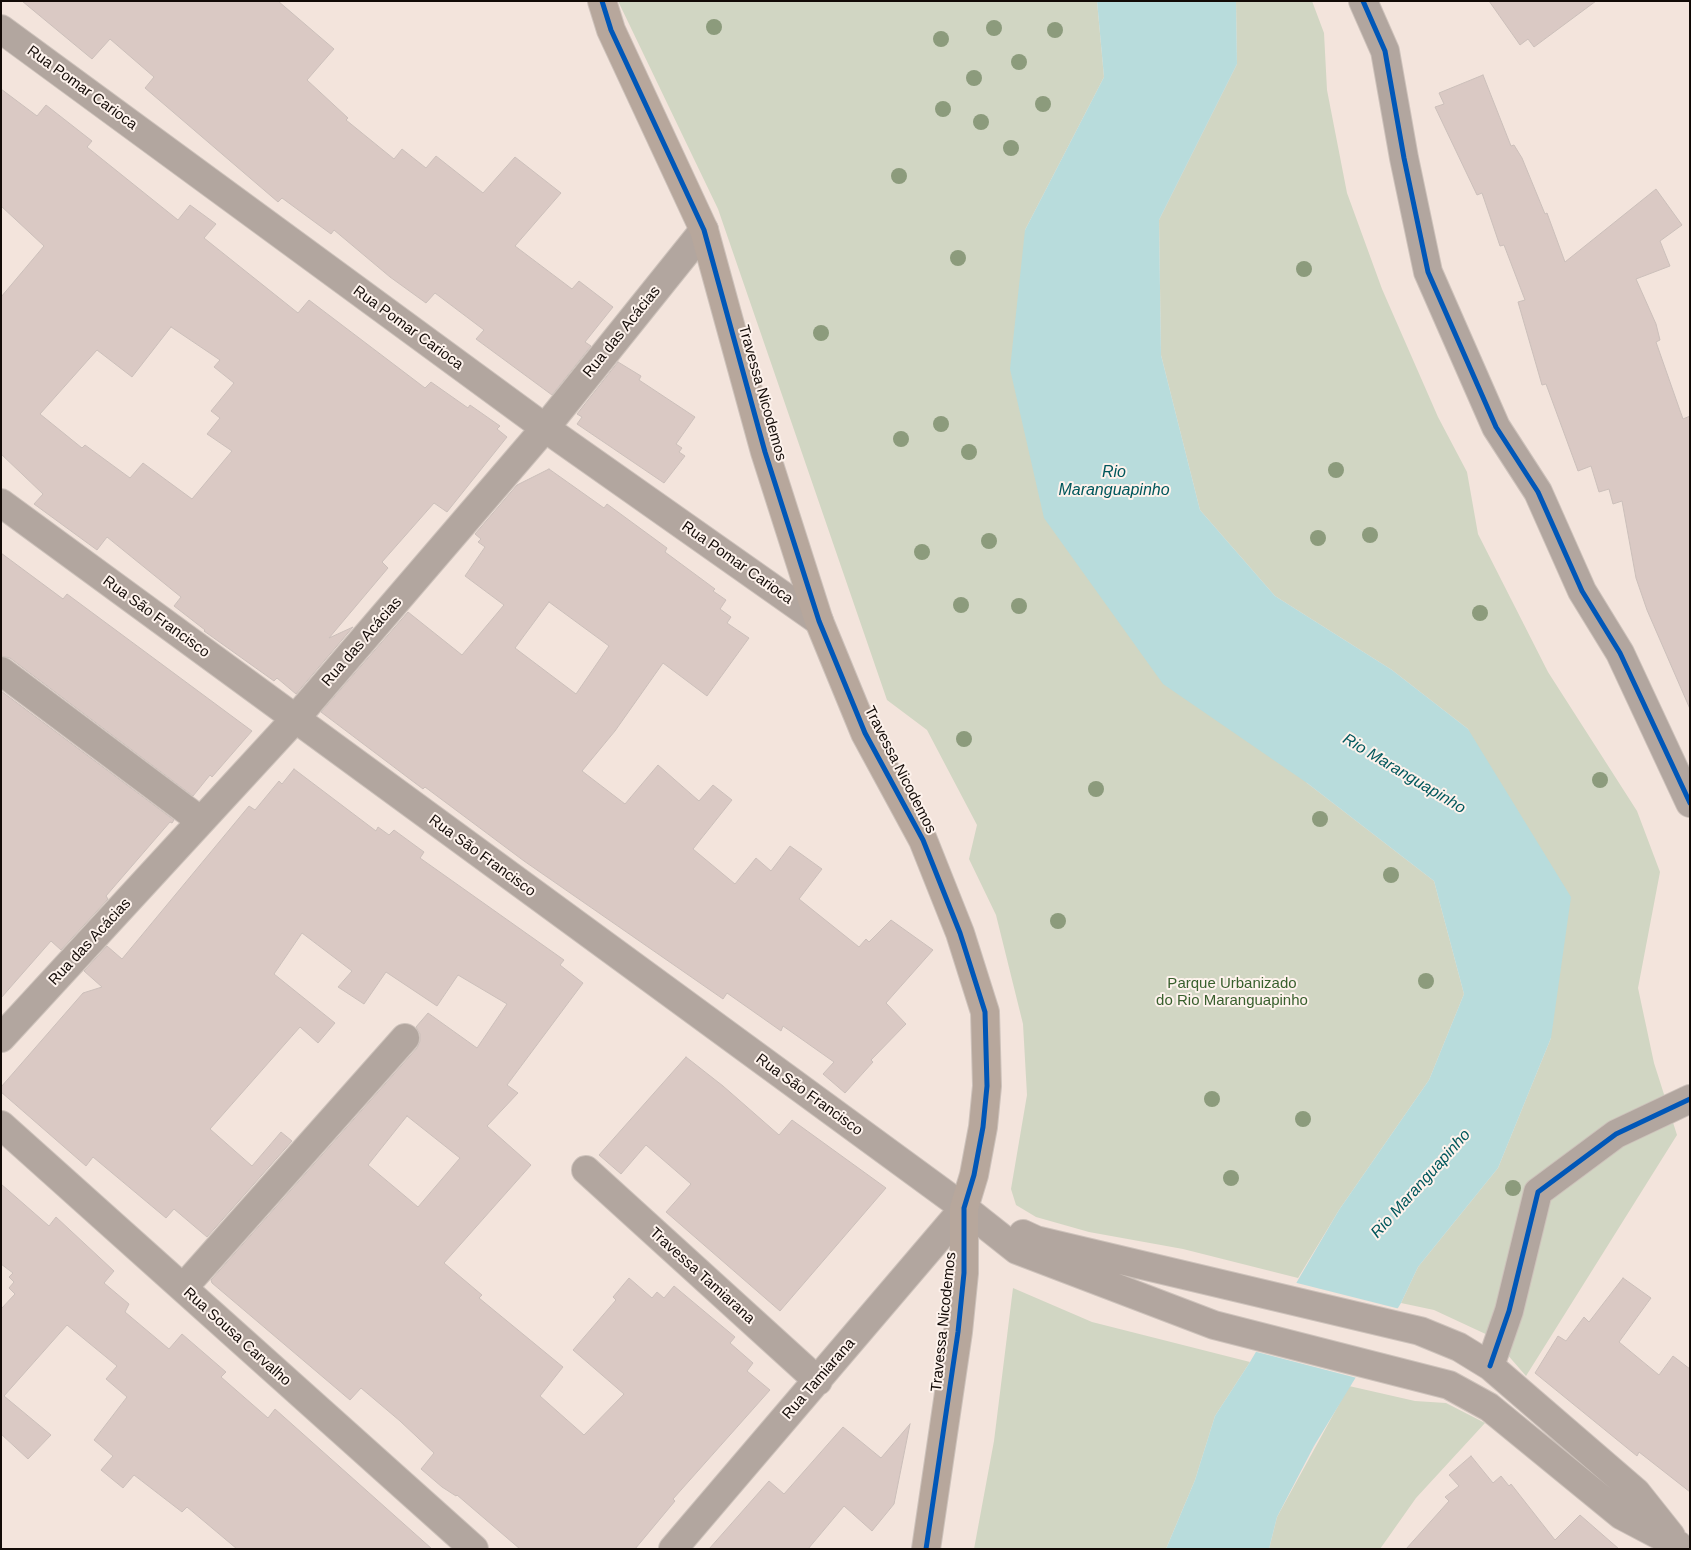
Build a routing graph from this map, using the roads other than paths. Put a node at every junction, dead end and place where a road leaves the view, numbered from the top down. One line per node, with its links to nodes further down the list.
1 (602, 1): 4 (main road, Travessa Nicodemos)
2 (1363, 1): 10 (street)
3 (1, 29): 5 (street, Rua Pomar Carioca)
4 (704, 230): 5 (street, Rua das Acácias); 7 (main road, Travessa Nicodemos)
5 (544, 428): 7 (street, Rua Pomar Carioca); 9 (street, Rua das Acácias)
6 (1, 504): 9 (street, Rua São Francisco)
7 (819, 621): 18 (main road, Travessa Nicodemos)
8 (1, 671): 12 (street)
9 (295, 720): 12 (street, Rua das Acácias); 18 (street, Rua São Francisco)
10 (1681, 761): 11 (street)
11 (1690, 803)
12 (201, 821): 13 (street, Rua das Acácias)
13 (1, 1038)
14 (404, 1038): 19 (street)
15 (1690, 1099): 20 (street)
16 (1, 1125): 19 (street, Rua Sousa Carvalho)
17 (586, 1170): 21 (street, Travessa Tamiarana)
18 (964, 1208): 20 (street); 21 (street, Rua Tamiarana); 22 (street); 25 (main road, Travessa Nicodemos)
19 (183, 1288): 23 (street, Rua Sousa Carvalho)
20 (1490, 1366): 22 (street)
21 (818, 1381): 24 (street, Rua Tamiarana)
22 (1681, 1547)
23 (474, 1549)
24 (673, 1549)
25 (926, 1549)

